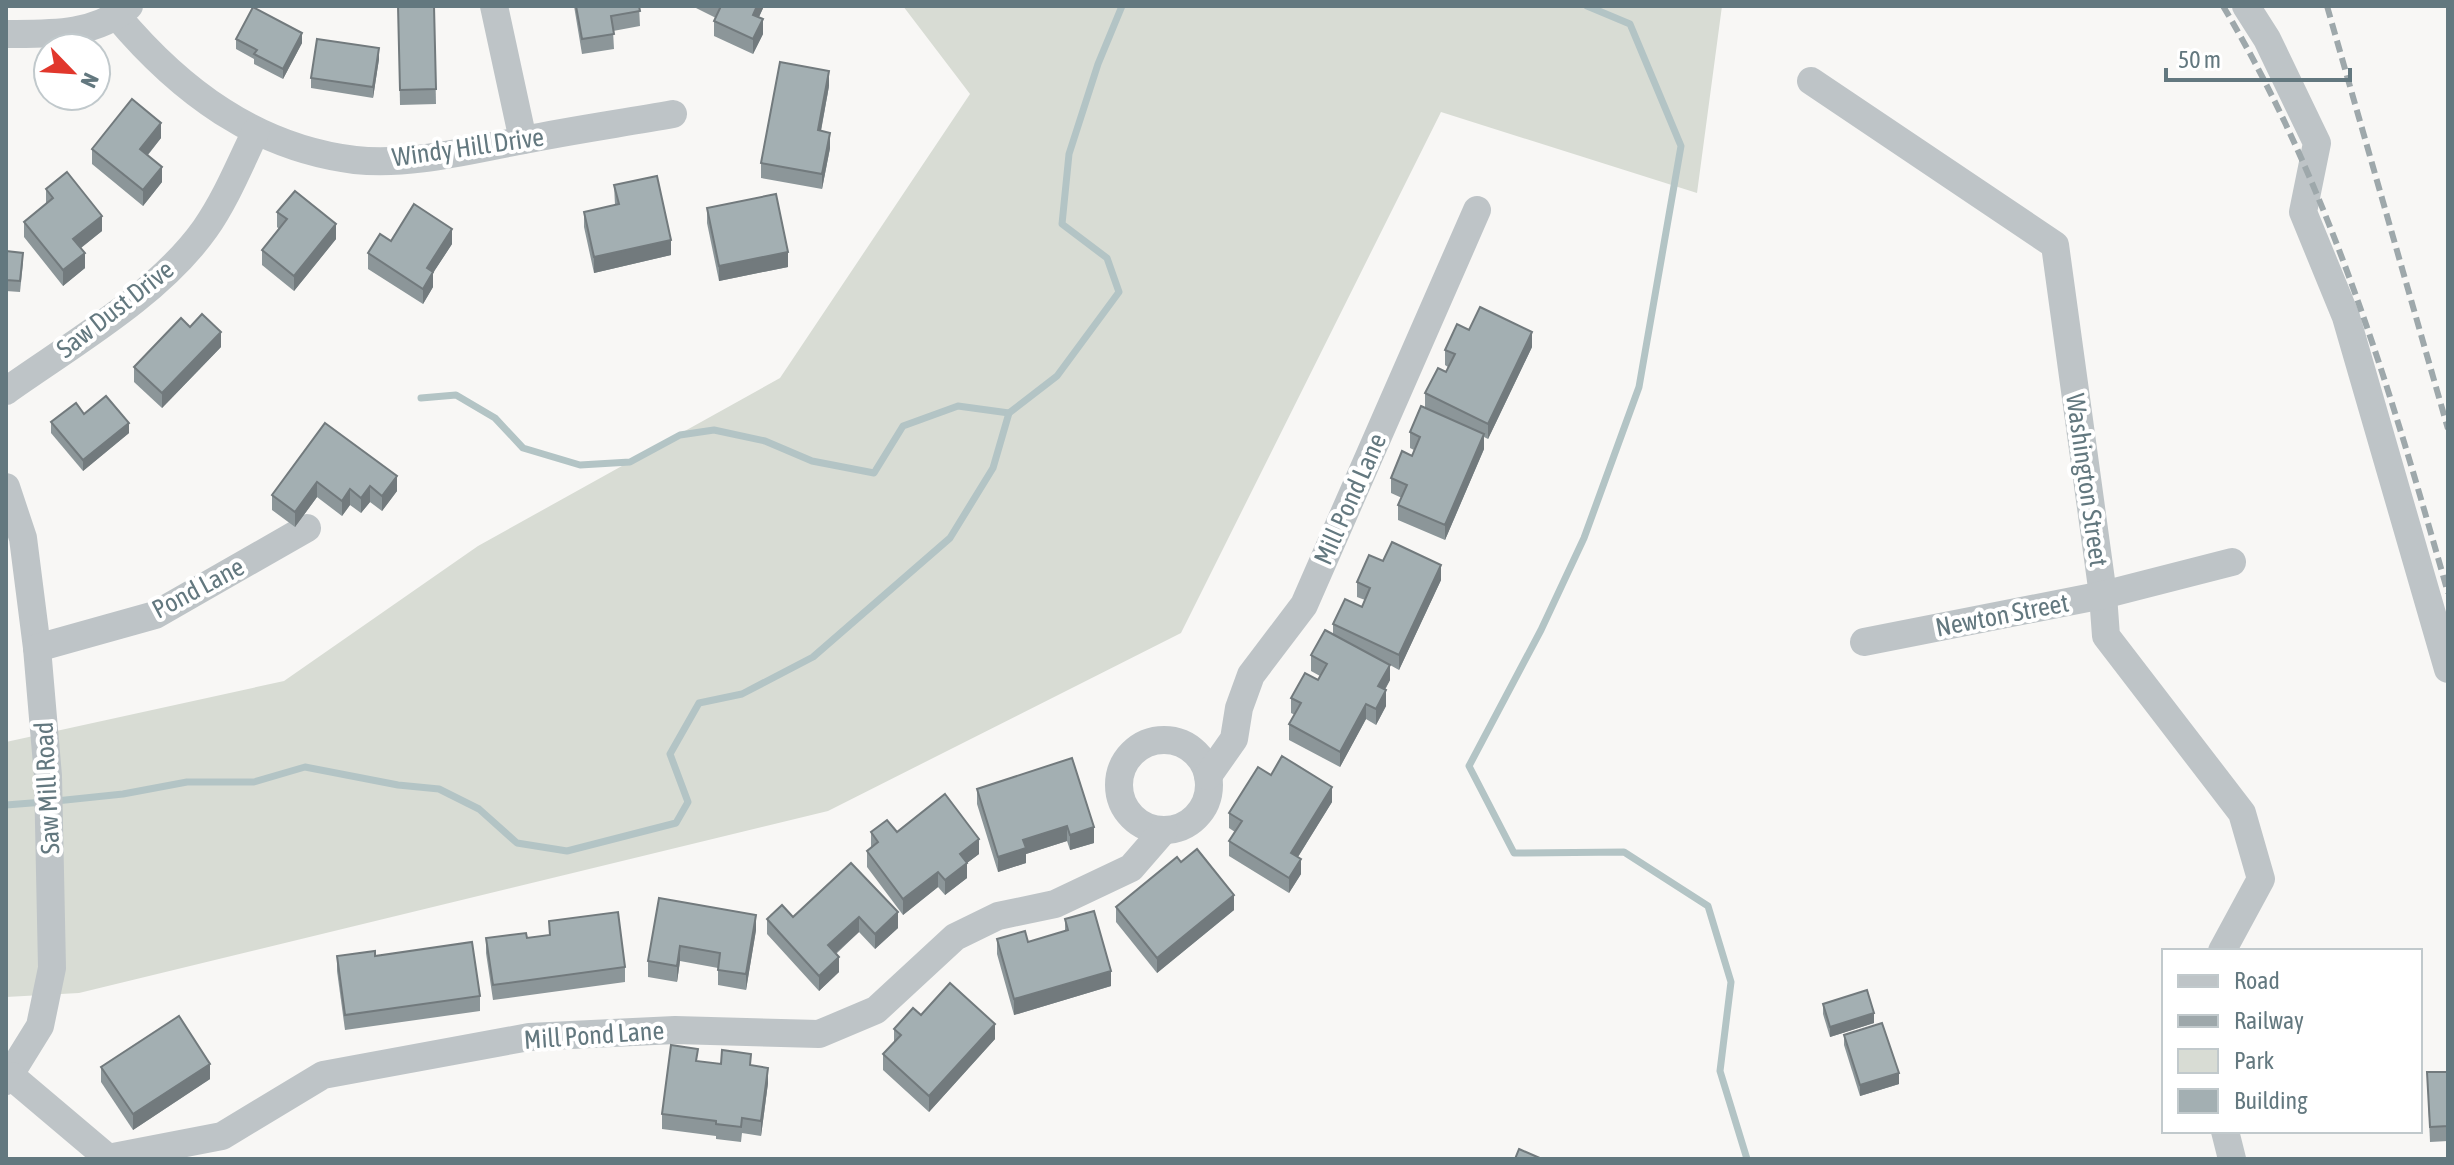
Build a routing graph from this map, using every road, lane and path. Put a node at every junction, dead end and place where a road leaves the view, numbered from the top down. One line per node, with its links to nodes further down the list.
1 (494, 6): 8 (street)
2 (2246, 6): 17 (street)
3 (123, 11): 4 (street); 7 (street, Windy Hill Drive)
4 (6, 34)
5 (1811, 81): 14 (street, Washington Street)
6 (673, 114): 8 (street, Windy Hill Drive)
7 (256, 131): 8 (street, Windy Hill Drive); 10 (street, Saw Dust Drive)
8 (523, 140)
9 (1477, 210): 18 (street, Mill Pond Lane)
10 (6, 391)
11 (6, 487): 16 (street, Saw Mill Road)
12 (307, 528): 16 (street, Pond Lane)
13 (2232, 562): 14 (street, Newton Street)
14 (2103, 595): 15 (street, Newton Street); 20 (street, Washington Street)
15 (1864, 642)
16 (37, 648): 21 (street, Saw Mill Road)
17 (2448, 669)
18 (1208, 776): 19 (street, Mill Pond Lane); 19 (street)
19 (1164, 830): 21 (street, Mill Pond Lane)
20 (2223, 949)
21 (8, 1079)
22 (2226, 1133): 23 (street)
23 (2232, 1159)

